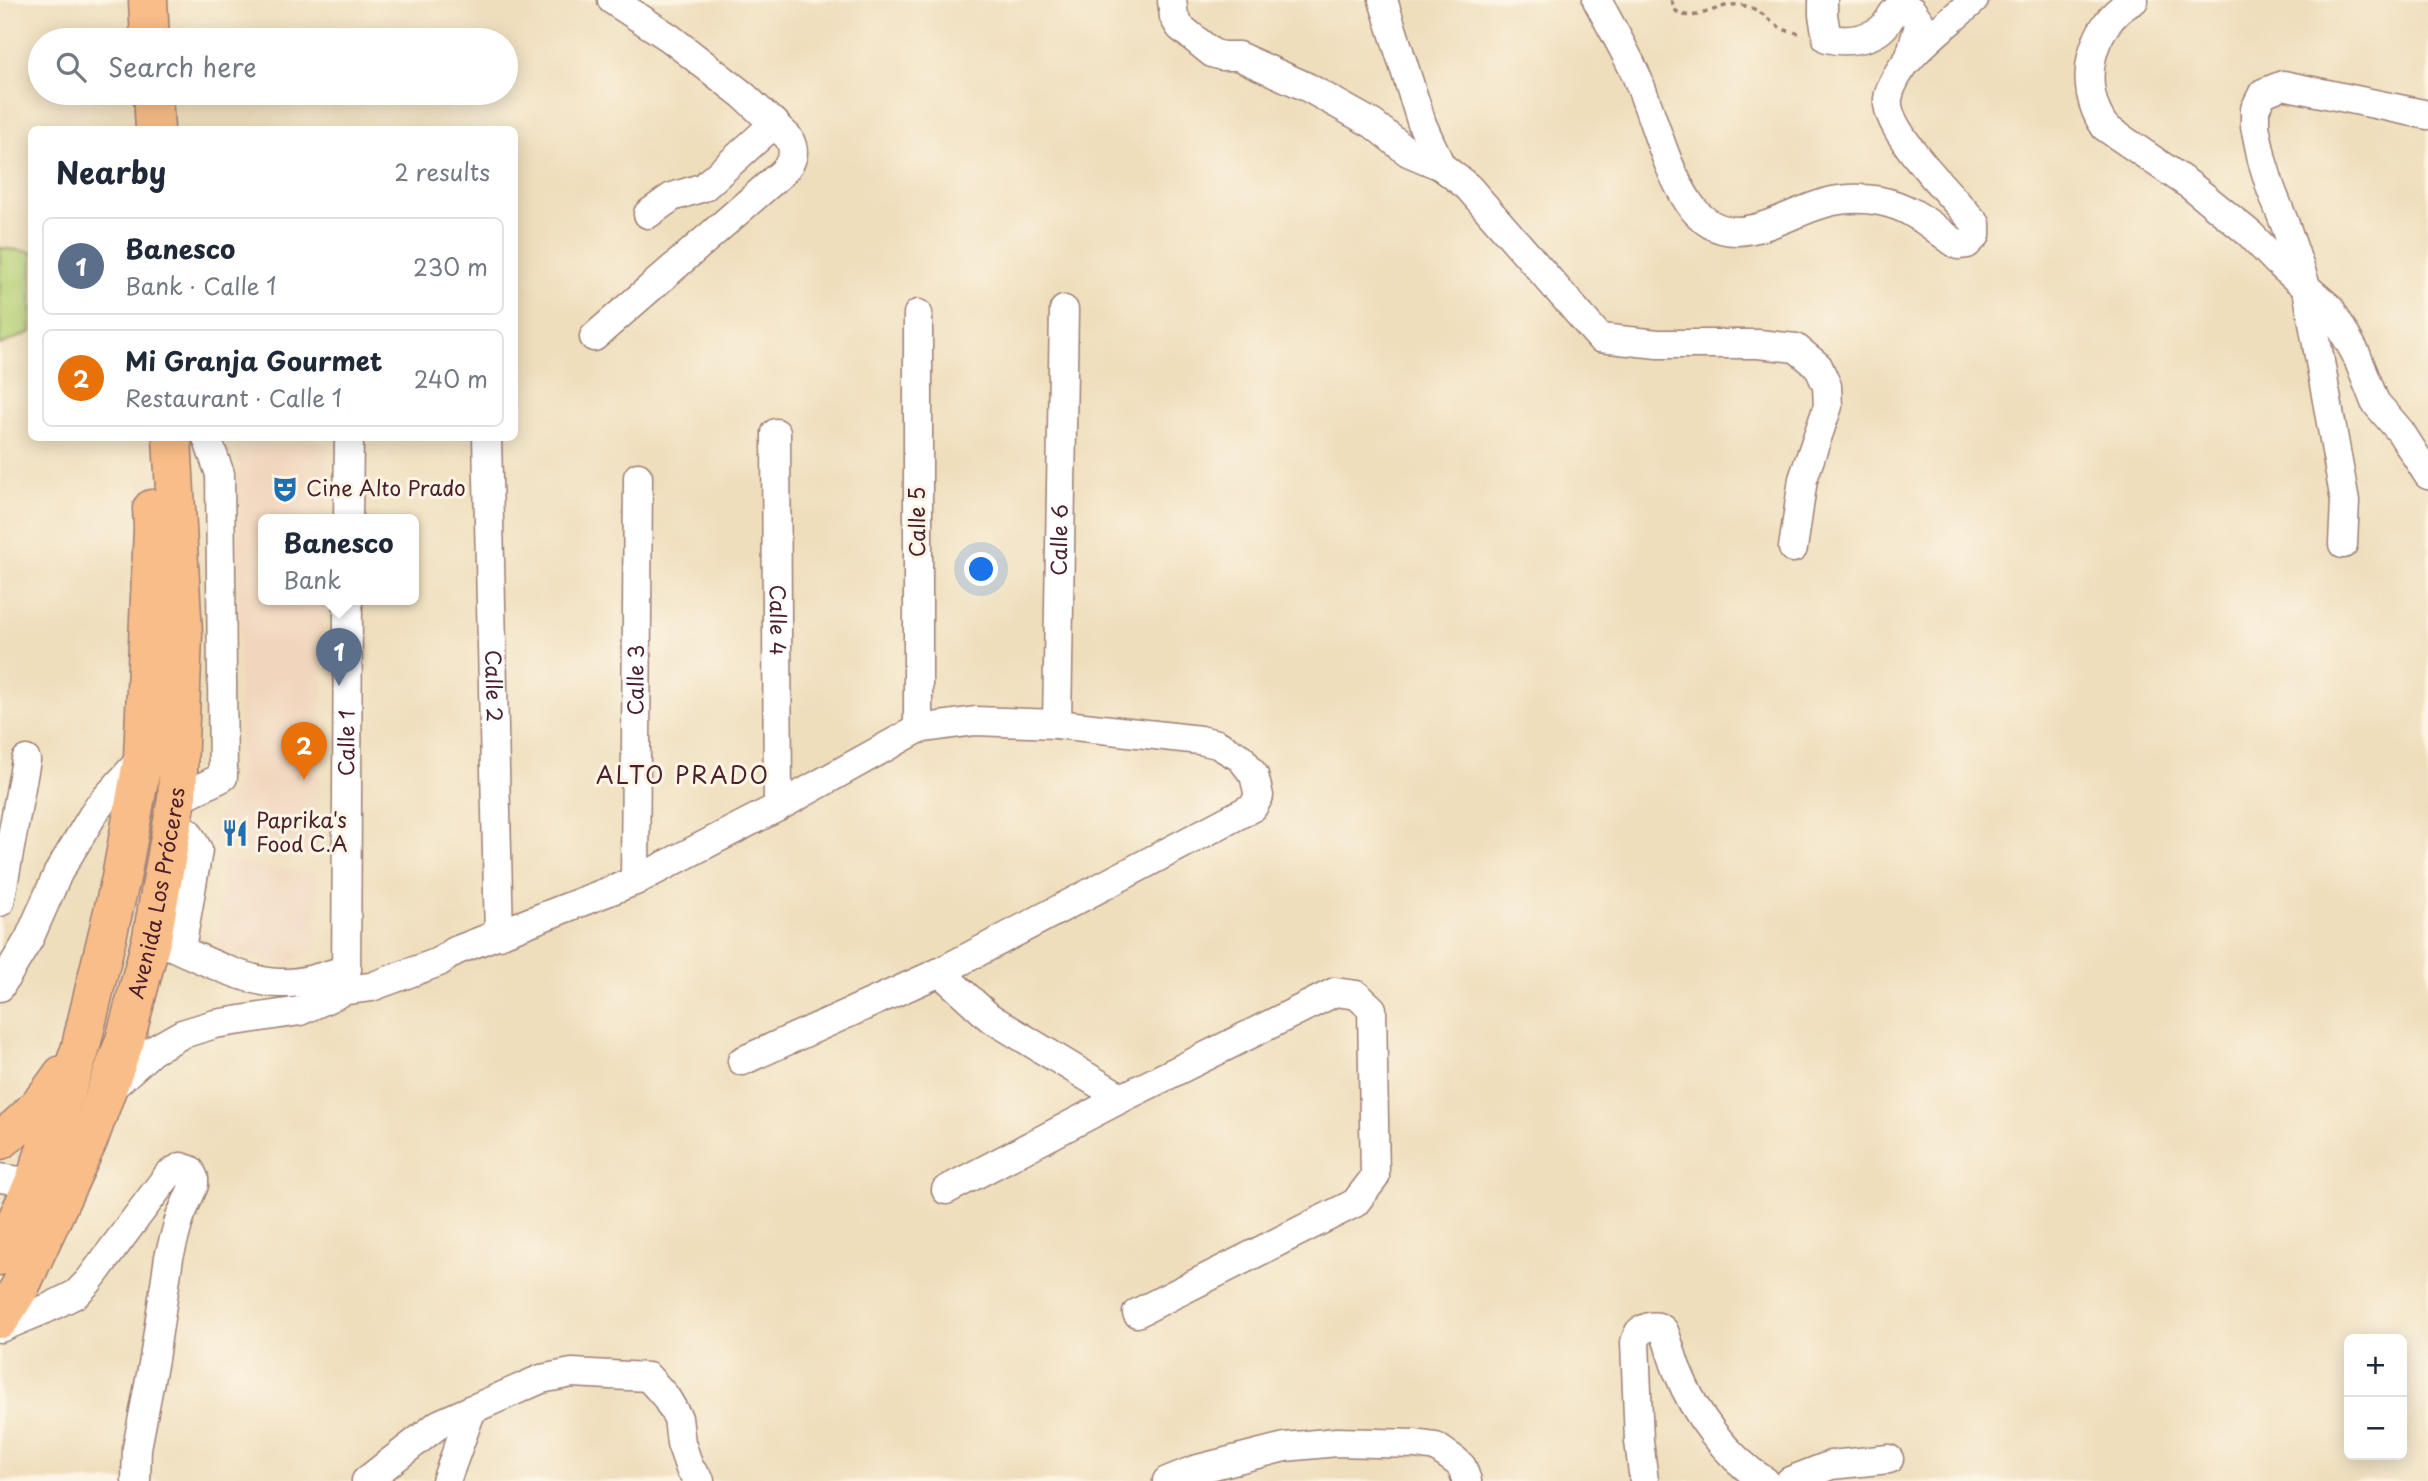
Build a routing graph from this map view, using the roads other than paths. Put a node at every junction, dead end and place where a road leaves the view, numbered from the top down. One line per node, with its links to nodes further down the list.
1 (128, 0): 10 (highway)
2 (148, 0): 11 (highway)
3 (612, 0): 15 (street)
4 (1172, 0): 19 (street)
5 (1383, 0): 19 (street)
6 (1597, 0): 12 (street)
7 (1824, 0): 12 (street)
8 (1975, 0): 12 (street)
9 (2134, 0): 21 (street)
10 (128, 28)
11 (149, 28)
12 (1910, 58)
13 (130, 105): 17 (highway)
14 (154, 105): 18 (highway)
15 (765, 114): 20 (street); 24 (street)
16 (2428, 115): 21 (street)
17 (131, 126)
18 (155, 126)
19 (1441, 166): 35 (street)
20 (648, 214)
21 (2307, 289): 31 (street); 34 (street)
22 (1064, 310): 37 (street, Calle 6)
23 (918, 314): 38 (street, Calle 5)
24 (594, 337)
25 (776, 433): 41 (street, Calle 4)
26 (146, 441): 39 (highway, Avenida Los Próceres)
27 (172, 441): 43 (highway, Avenida Los Próceres)
28 (208, 441): 43 (street)
29 (349, 441): 33 (street)
30 (487, 441): 47 (street, Calle 2)
31 (2428, 475)
32 (638, 477): 45 (street, Calle 3)
33 (348, 514)
34 (2343, 544)
35 (1793, 548)
36 (348, 605): 50 (street, Calle 1)
37 (1057, 724): 38 (street); 49 (street)
38 (919, 729): 41 (street)
39 (143, 757): 42 (street); 44 (highway, Avenida Los Próceres)
40 (26, 760): 46 (street)
41 (778, 807): 45 (street)
42 (97, 808): 44 (street); 51 (street)
43 (174, 810): 48 (highway, Avenida Los Próceres)
44 (129, 835): 52 (highway, Avenida Los Próceres)
45 (635, 881): 47 (street)
46 (0, 902)
47 (499, 935): 50 (street)
48 (166, 943): 50 (street); 54 (highway, Avenida Los Próceres)
49 (940, 972): 53 (street); 55 (street)
50 (347, 980): 54 (street)
51 (0, 987)
52 (80, 1050): 56 (highway); 58 (highway, Avenida Los Próceres)
53 (742, 1061)
54 (106, 1094): 58 (highway, Avenida Los Próceres)
55 (1122, 1098): 57 (street); 60 (street)
56 (0, 1140)
57 (946, 1189)
58 (28, 1201): 59 (highway, Avenida Los Próceres); 61 (highway, Avenida Los Próceres)
59 (0, 1256)
60 (1137, 1313)
61 (0, 1319)
62 (0, 1328): 65 (street)
63 (472, 1409): 66 (street); 67 (street); 68 (street)
64 (1889, 1459): 73 (street)
65 (136, 1481)
66 (366, 1481)
67 (446, 1481)
68 (700, 1481)
69 (1167, 1481): 70 (street)
70 (1467, 1481)
71 (1644, 1481): 72 (street)
72 (1765, 1481)
73 (1790, 1481)

